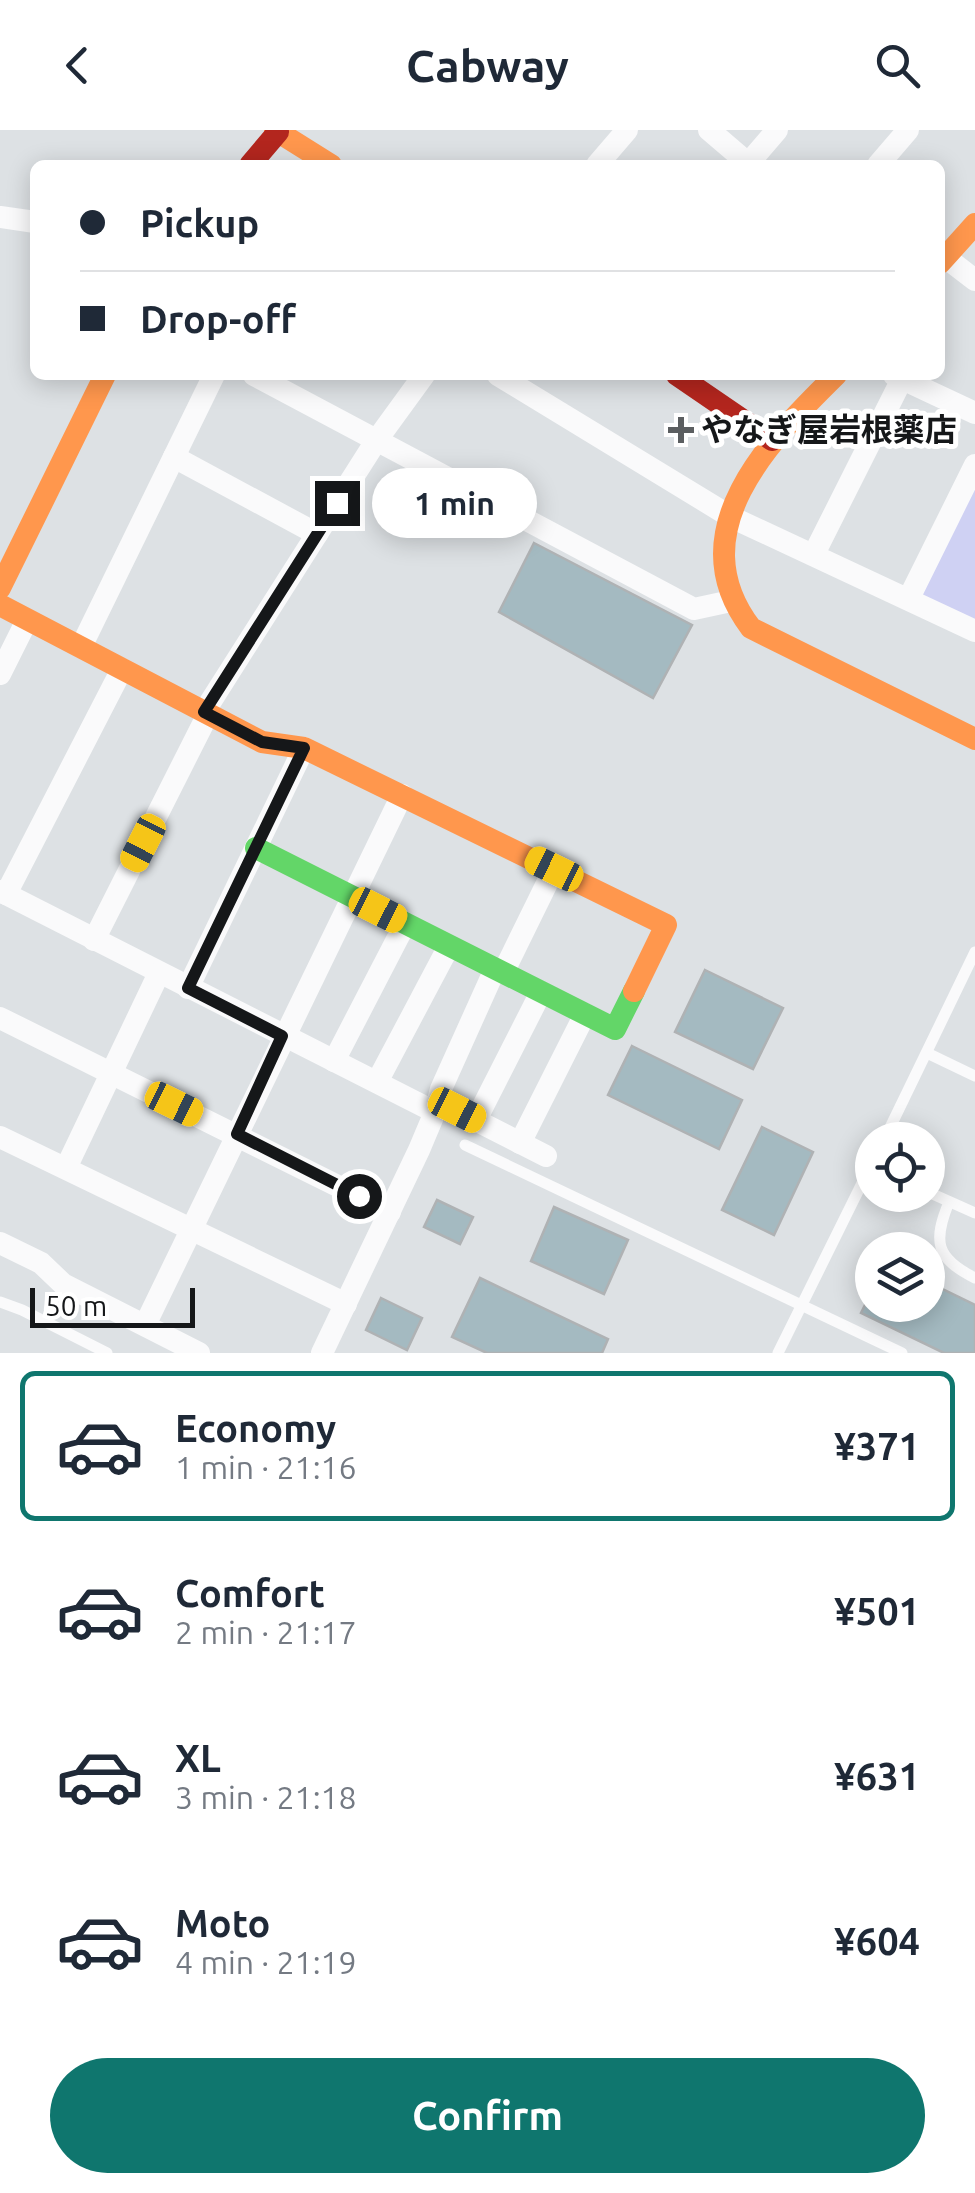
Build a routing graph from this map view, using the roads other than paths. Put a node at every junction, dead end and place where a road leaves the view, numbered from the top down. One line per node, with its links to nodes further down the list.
1 (627, 130): 8 (street)
2 (709, 130): 9 (street)
3 (777, 130): 10 (street)
4 (908, 130): 11 (street)
5 (278, 131): 6 (street); 7 (street)
6 (254, 160)
7 (323, 160)
8 (601, 160)
9 (744, 160)
10 (752, 160)
11 (882, 160)
12 (2, 221): 13 (street)
13 (30, 222)
14 (975, 224): 15 (street)
15 (945, 258)
16 (945, 261): 17 (street)
17 (975, 280)
18 (103, 380): 35 (street)
19 (212, 380): 30 (street)
20 (263, 380): 29 (street)
21 (420, 380): 29 (street)
22 (506, 380): 32 (street)
23 (692, 380): 28 (street)
24 (831, 380): 28 (street)
25 (897, 380): 34 (street)
26 (904, 380): 27 (street)
27 (975, 413)
28 (772, 440): 32 (street)
29 (376, 441): 33 (street); 37 (street)
30 (174, 457): 33 (street); 41 (street)
31 (975, 465): 36 (street)
32 (730, 517): 34 (street); 37 (street)
33 (317, 534): 44 (street)
34 (814, 554): 36 (street)
35 (0, 588)
36 (909, 598): 40 (street)
37 (730, 601): 45 (street)
38 (0, 605): 39 (street)
39 (27, 620): 41 (street); 43 (street)
40 (975, 632)
41 (80, 647): 42 (street)
42 (122, 669): 44 (street); 50 (street)
43 (0, 674)
44 (206, 713): 46 (street); 53 (street)
45 (975, 739)
46 (304, 748): 47 (street); 48 (street)
47 (402, 795): 49 (street); 51 (street)
48 (256, 848): 51 (street); 58 (street)
49 (554, 869): 56 (street); 60 (street)
50 (3, 893): 53 (street)
51 (351, 896): 52 (street); 62 (street)
52 (405, 924): 54 (street); 64 (street)
53 (94, 940): 57 (street)
54 (449, 946): 56 (street); 67 (street)
55 (975, 952): 63 (lane)
56 (499, 971): 59 (street); 68 (street)
57 (159, 973): 58 (street); 65 (street)
58 (188, 988): 62 (street)
59 (540, 992): 60 (street); 69 (street)
60 (585, 1014): 72 (street)
61 (0, 1018): 65 (street)
62 (282, 1036): 64 (street); 71 (street)
63 (927, 1053): 66 (lane); 70 (lane)
64 (334, 1061): 67 (street)
65 (112, 1074): 71 (street); 76 (street)
66 (975, 1076)
67 (377, 1082): 68 (street)
68 (437, 1106): 69 (street); 80 (street)
69 (476, 1120): 72 (street)
70 (893, 1122)
71 (237, 1134): 80 (street); 82 (street)
72 (520, 1143): 75 (street)
73 (465, 1144): 87 (lane)
74 (3, 1145): 76 (street)
75 (546, 1156)
76 (66, 1168): 82 (street)
77 (855, 1200): 87 (lane)
78 (945, 1200): 79 (lane)
79 (949, 1202): 81 (lane); 84 (lane)
80 (390, 1212): 86 (street)
81 (975, 1214)
82 (193, 1230): 86 (street); 88 (street)
83 (0, 1242): 88 (street)
84 (975, 1278)
85 (0, 1302): 89 (lane)
86 (346, 1304): 91 (street)
87 (803, 1304): 92 (lane); 93 (lane)
88 (145, 1325): 90 (street)
89 (107, 1353)
90 (199, 1353)
91 (322, 1353)
92 (778, 1353)
93 (902, 1353)

